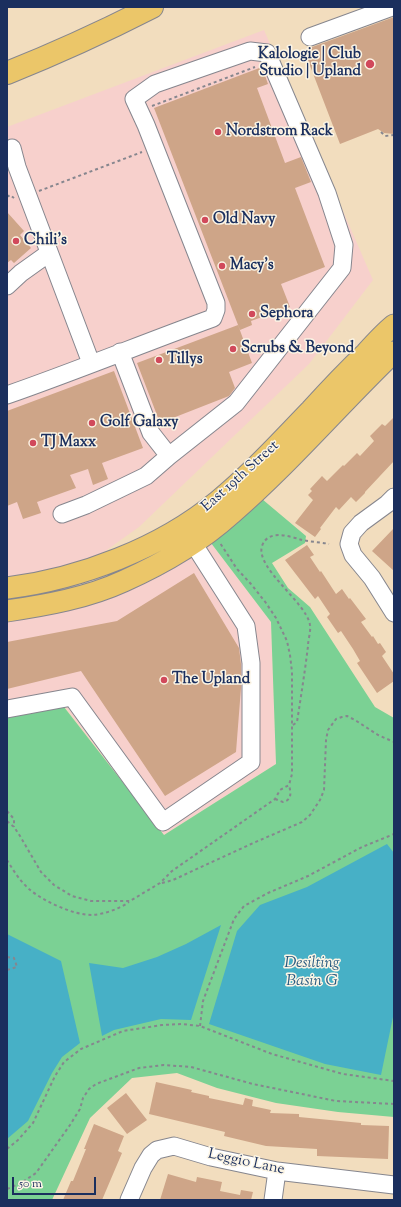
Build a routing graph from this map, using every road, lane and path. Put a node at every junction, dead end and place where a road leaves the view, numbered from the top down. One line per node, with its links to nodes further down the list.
1 (152, 7): 4 (highway)
2 (392, 7): 3 (street)
3 (310, 37)
4 (7, 73)
5 (381, 132): 6 (path)
6 (394, 135)
7 (12, 148): 9 (street)
8 (146, 151): 10 (path)
9 (12, 171): 11 (street)
10 (34, 193)
11 (49, 253): 12 (street); 16 (street)
12 (7, 286)
13 (394, 325): 24 (main road, East 19th Street)
14 (120, 352): 16 (street); 18 (street); 18 (street)
15 (394, 352): 22 (main road, East 19th Street)
16 (91, 363): 17 (street)
17 (7, 395)
18 (169, 456): 20 (street)
19 (394, 497): 26 (street)
20 (62, 514)
21 (217, 540): 28 (path)
22 (193, 543): 25 (main road, East 19th Street); 27 (street)
23 (329, 544): 28 (path)
24 (7, 588)
25 (7, 610)
26 (394, 613)
27 (7, 709)
28 (292, 725): 30 (path)
29 (394, 742): 37 (path)
30 (289, 785): 31 (path); 31 (path)
31 (276, 799): 37 (path)
32 (7, 811): 34 (path)
33 (7, 821): 34 (path)
34 (14, 827): 38 (path)
35 (394, 834): 41 (path)
36 (7, 860): 38 (path)
37 (160, 884): 38 (path)
38 (130, 901)
39 (7, 957): 40 (path)
40 (7, 970)
41 (200, 1026): 42 (path); 44 (path)
42 (394, 1081)
43 (394, 1104): 47 (path)
44 (7, 1149)
45 (277, 1171): 46 (street, Leggio Lane); 48 (street, Leggio Lane); 49 (street)
46 (394, 1185)
47 (7, 1189)
48 (130, 1200)
49 (272, 1200)

